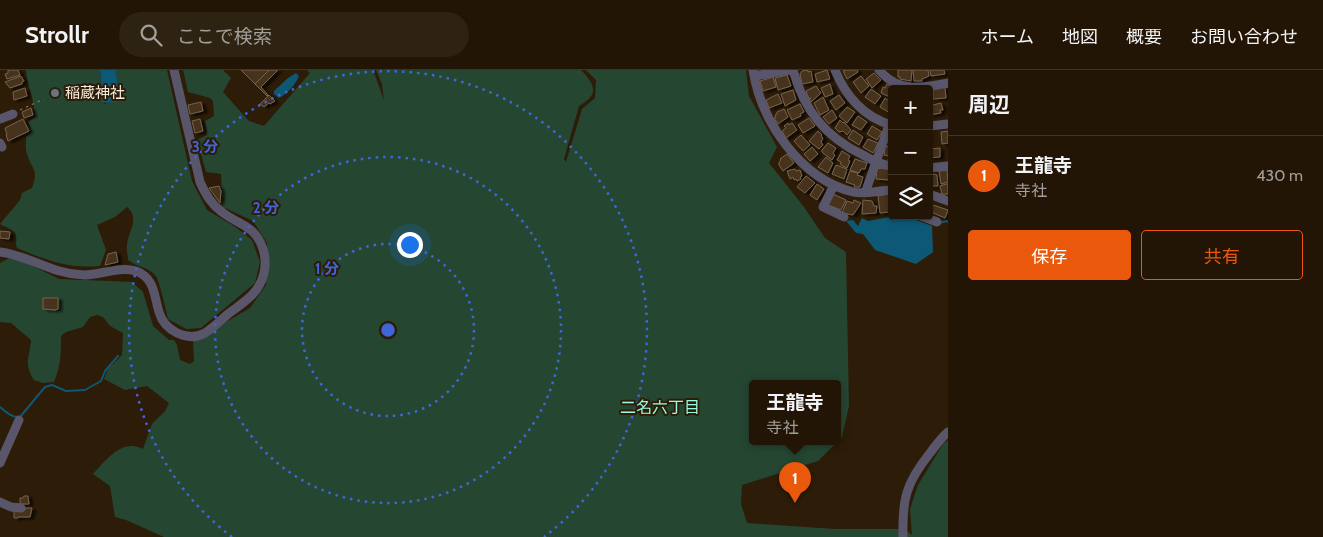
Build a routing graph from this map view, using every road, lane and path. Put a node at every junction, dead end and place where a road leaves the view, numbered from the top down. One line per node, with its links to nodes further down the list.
1 (174, 70): 26 (street)
2 (792, 70): 5 (street); 14 (street)
3 (835, 70): 10 (street)
4 (879, 70): 6 (street)
5 (753, 73): 18 (street)
6 (948, 83)
7 (44, 99): 8 (path)
8 (13, 114): 9 (street)
9 (0, 119)
10 (888, 124)
11 (948, 124): 12 (street)
12 (933, 126)
13 (888, 130): 14 (street)
14 (876, 162): 15 (street); 20 (street)
15 (888, 165)
16 (948, 166): 17 (street)
17 (933, 168)
18 (834, 185): 20 (street); 23 (street)
19 (888, 190): 20 (street)
20 (865, 193)
21 (933, 196): 22 (street)
22 (948, 201)
23 (844, 217)
24 (932, 220): 25 (street)
25 (938, 222)
26 (0, 252)
27 (19, 420): 29 (street)
28 (948, 432): 32 (street)
29 (0, 463)
30 (0, 502): 31 (street)
31 (21, 508)
32 (903, 537)

